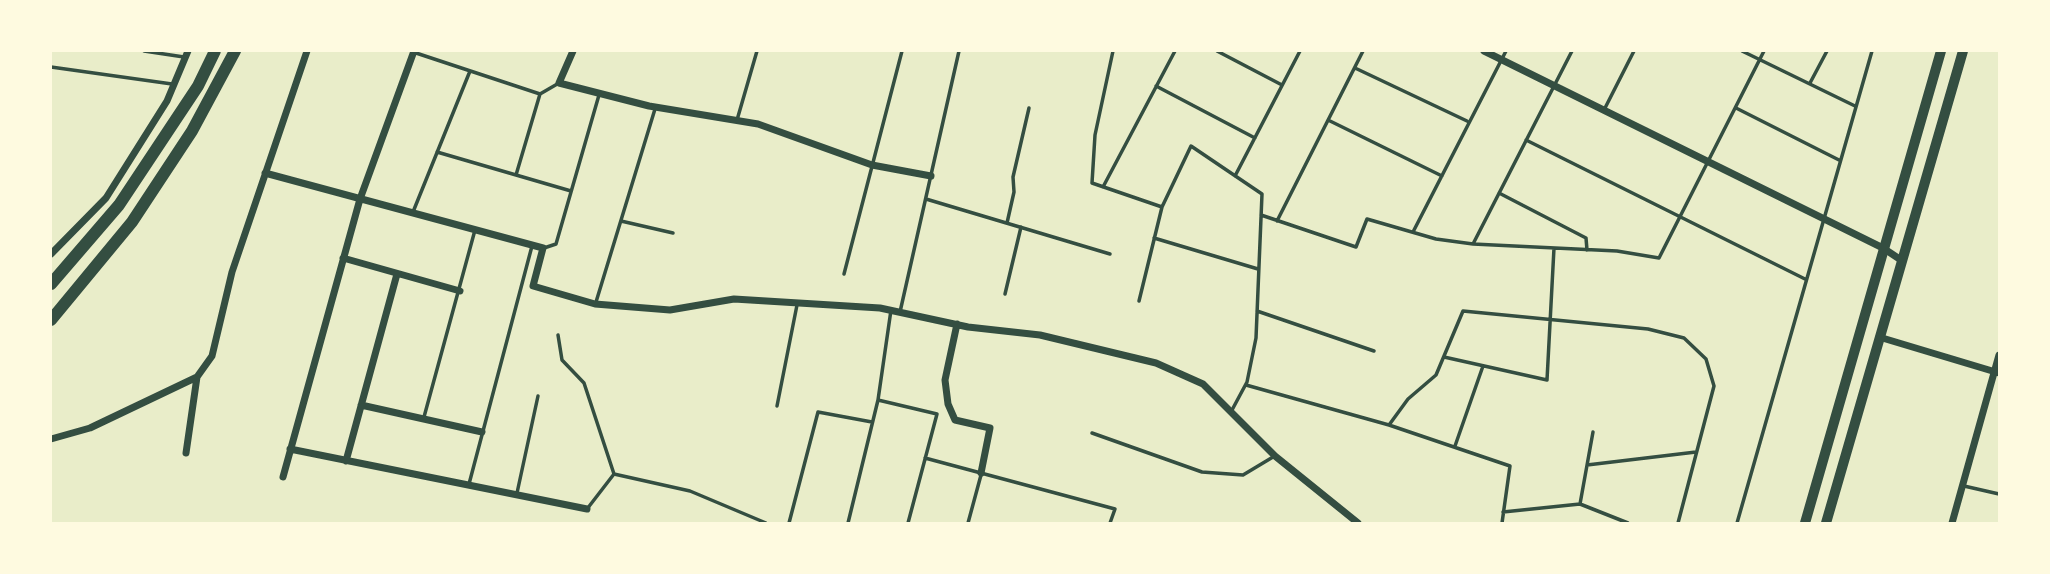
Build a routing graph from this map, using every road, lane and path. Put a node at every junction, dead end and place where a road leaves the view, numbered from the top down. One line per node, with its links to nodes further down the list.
1 (144, 51): 25 (lane)
2 (215, 51): 90 (highway)
3 (235, 51): 99 (highway)
4 (307, 51): 53 (street)
5 (414, 51): 30 (lane); 61 (street)
6 (573, 51): 31 (street)
7 (757, 51): 44 (lane)
8 (902, 51): 52 (lane)
9 (959, 51): 55 (lane)
10 (1113, 51): 58 (lane)
11 (1175, 51): 35 (lane)
12 (1217, 51): 34 (lane)
13 (1300, 51): 34 (lane)
14 (1363, 51): 29 (lane)
15 (1483, 51): 27 (street)
16 (1506, 51): 27 (lane)
17 (1572, 51): 36 (lane)
18 (1634, 51): 43 (lane)
19 (1742, 51): 26 (lane)
20 (1764, 51): 26 (lane)
21 (1827, 51): 33 (lane)
22 (1871, 51): 39 (lane)
23 (1941, 51): 80 (street)
24 (1963, 51): 85 (street)
25 (187, 54): 32 (street)
26 (1760, 59): 33 (lane); 42 (lane)
27 (1502, 60): 36 (street); 46 (lane)
28 (51, 67): 32 (lane)
29 (1355, 68): 45 (lane); 46 (lane)
30 (470, 71): 38 (lane); 49 (lane)
31 (559, 83): 37 (street); 38 (lane)
32 (174, 84): 82 (street)
33 (1810, 84): 39 (lane)
34 (1282, 85): 47 (lane)
35 (1156, 86): 47 (lane); 58 (lane)
36 (1554, 86): 43 (street); 48 (lane)
37 (599, 93): 40 (street); 59 (lane)
38 (540, 94): 54 (lane)
39 (1855, 106): 50 (lane)
40 (656, 107): 44 (street); 68 (lane)
41 (1029, 108): 70 (lane)
42 (1736, 108): 50 (lane); 51 (lane)
43 (1604, 110): 51 (street)
44 (737, 120): 52 (street)
45 (1328, 120): 56 (lane); 69 (lane)
46 (1467, 121): 56 (lane)
47 (1255, 138): 57 (lane)
48 (1526, 140): 60 (lane); 66 (lane)
49 (437, 152): 54 (lane); 64 (lane)
50 (1839, 160): 67 (lane)
51 (1709, 162): 66 (lane); 67 (street)
52 (872, 165): 55 (street); 88 (lane)
53 (265, 173): 61 (street); 109 (street)
54 (516, 175): 59 (lane)
55 (931, 176): 62 (lane)
56 (1442, 176): 73 (lane)
57 (1234, 177): 63 (lane); 65 (lane)
58 (1103, 187): 63 (lane)
59 (571, 191): 78 (lane)
60 (1499, 193): 76 (lane); 81 (lane)
61 (360, 199): 64 (street); 84 (street)
62 (926, 199): 70 (lane); 98 (lane)
63 (1162, 207): 75 (lane)
64 (413, 213): 72 (street)
65 (1261, 215): 69 (lane); 86 (lane)
66 (1681, 216): 81 (lane); 89 (lane)
67 (1822, 218): 80 (street); 89 (lane)
68 (621, 221): 74 (lane); 94 (lane)
69 (1277, 221): 73 (lane)
70 (1007, 223): 71 (lane)
71 (1021, 227): 83 (lane); 92 (lane)
72 (475, 230): 77 (street); 91 (lane)
73 (1413, 232): 76 (lane)
74 (673, 233)
75 (1154, 238): 86 (lane); 93 (lane)
76 (1473, 244): 79 (lane)
77 (533, 246): 78 (street); 119 (lane)
78 (543, 248): 94 (street)
79 (1553, 248): 81 (lane); 100 (lane)
80 (1883, 248): 85 (street); 152 (street)
81 (1587, 250)
82 (51, 254)
83 (1110, 254)
84 (343, 258): 87 (street); 124 (street)
85 (1901, 260): 103 (street)
86 (1258, 270): 97 (lane)
87 (397, 274): 91 (street); 113 (street)
88 (844, 274)
89 (1805, 279): 151 (lane)
90 (51, 284)
91 (460, 290): 116 (lane)
92 (1005, 295)
93 (1139, 301)
94 (595, 304): 95 (street)
95 (797, 304): 96 (street); 114 (lane)
96 (891, 310): 98 (street); 112 (lane)
97 (1257, 311): 104 (lane); 110 (lane)
98 (900, 312): 101 (street)
99 (54, 316)
100 (1550, 318): 106 (lane); 107 (lane); 125 (lane)
101 (957, 324): 115 (street); 131 (street)
102 (558, 335): 132 (lane)
103 (1879, 337): 108 (street); 153 (street)
104 (1374, 351)
105 (1999, 355): 108 (street)
106 (1444, 357): 107 (lane); 118 (lane)
107 (1483, 366): 123 (lane)
108 (1997, 372): 135 (street)
109 (197, 377): 122 (street); 126 (street)
110 (1245, 385): 115 (lane); 118 (lane)
111 (538, 396): 137 (lane)
112 (878, 400): 117 (lane); 128 (lane)
113 (361, 405): 116 (street); 129 (street)
114 (777, 406)
115 (1231, 412): 127 (street)
116 (424, 419): 119 (street)
117 (872, 422): 142 (lane); 143 (lane)
118 (1389, 425): 123 (lane)
119 (482, 432): 134 (lane)
120 (1593, 432): 130 (lane)
121 (1092, 433): 127 (lane)
122 (51, 439)
123 (1454, 447): 140 (lane)
124 (290, 449): 129 (street); 133 (street)
125 (1698, 452): 130 (lane); 150 (lane)
126 (186, 453)
127 (1275, 456): 147 (street)
128 (925, 458): 131 (lane); 144 (lane)
129 (346, 461): 134 (street)
130 (1587, 465): 138 (lane)
131 (981, 473): 145 (lane); 146 (lane)
132 (614, 474): 139 (lane); 141 (lane)
133 (283, 477)
134 (468, 486): 137 (street)
135 (1962, 486): 136 (lane); 154 (street)
136 (1999, 494)
137 (516, 495): 139 (street)
138 (1580, 504): 140 (lane); 149 (lane)
139 (587, 509)
140 (1503, 512): 148 (lane)
141 (766, 523)
142 (789, 523)
143 (848, 523)
144 (908, 523)
145 (968, 523)
146 (1110, 523)
147 (1358, 523)
148 (1502, 523)
149 (1628, 523)
150 (1678, 523)
151 (1737, 523)
152 (1805, 523)
153 (1826, 523)
154 (1952, 523)

